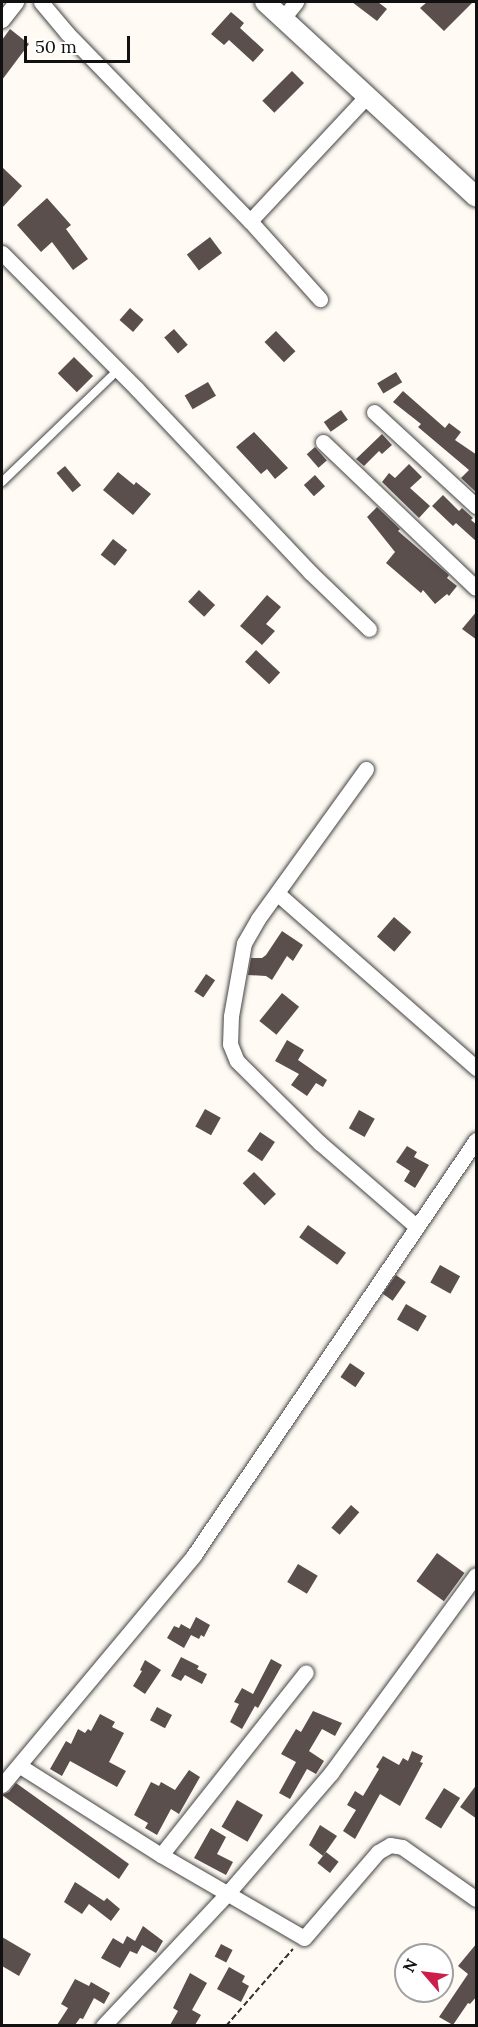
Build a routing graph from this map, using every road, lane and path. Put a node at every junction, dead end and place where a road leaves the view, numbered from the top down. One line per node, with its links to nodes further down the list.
1 (16, 2): 6 (street)
2 (41, 2): 9 (street)
3 (265, 2): 5 (street)
4 (296, 2): 5 (street)
5 (284, 18): 7 (street)
6 (2, 20)
7 (368, 95): 8 (street); 9 (street)
8 (477, 196)
9 (250, 221): 11 (street)
10 (2, 253): 12 (street)
11 (320, 299)
12 (118, 370): 15 (lane); 18 (street)
13 (374, 412): 16 (street)
14 (323, 442): 17 (street)
15 (2, 482)
16 (477, 506)
17 (477, 588)
18 (369, 629)
19 (366, 769): 20 (street)
20 (278, 894): 21 (street); 23 (street)
21 (477, 1068)
22 (477, 1140): 23 (street)
23 (417, 1227): 26 (street)
24 (477, 1575): 29 (street)
25 (306, 1672): 28 (street)
26 (20, 1766): 27 (street); 28 (street)
27 (2, 1785)
28 (160, 1855): 29 (street)
29 (227, 1894): 31 (street); 32 (street)
30 (477, 1899): 31 (street)
31 (304, 1938): 33 (path)
32 (110, 2023)
33 (226, 2025)

